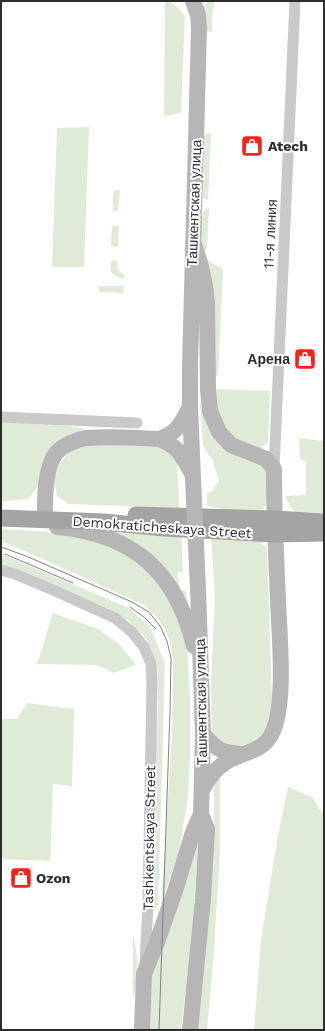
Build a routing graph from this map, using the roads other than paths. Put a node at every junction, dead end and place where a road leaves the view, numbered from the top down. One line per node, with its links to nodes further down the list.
1 (193, 1): 3 (main road, Ташкентская улица)
2 (295, 1): 8 (street, 11-я линия)
3 (193, 242): 4 (main road, Ташкентская улица); 8 (main road)
4 (190, 406): 7 (main road); 9 (main road, Ташкентская улица)
5 (1, 417): 6 (street)
6 (137, 423)
7 (159, 439): 9 (main road); 10 (main road)
8 (274, 469): 13 (main road)
9 (192, 477): 16 (main road, Ташкентская улица, bridge)
10 (45, 512): 11 (main road, Demokraticheskaya Street); 13 (main road, Demokraticheskaya Street)
11 (2, 517): 13 (main road, Demokraticheskaya Street); 16 (main road)
12 (324, 522): 13 (main road, Demokraticheskaya Street)
13 (275, 527): 14 (main road, Demokraticheskaya Street); 18 (main road)
14 (324, 533)
15 (1, 570): 21 (street, Tashkentskaya Street)
16 (201, 675): 17 (main road, Ташкентская улица)
17 (203, 734): 18 (main road); 19 (main road, Ташкентская улица)
18 (243, 754): 19 (main road)
19 (202, 790): 20 (main road, Ташкентская улица)
20 (201, 814): 21 (main road, Ташкентская улица); 23 (main road, Ташкентская улица)
21 (144, 974): 22 (main road, Tashkentskaya Street)
22 (142, 1030)
23 (190, 1030)

